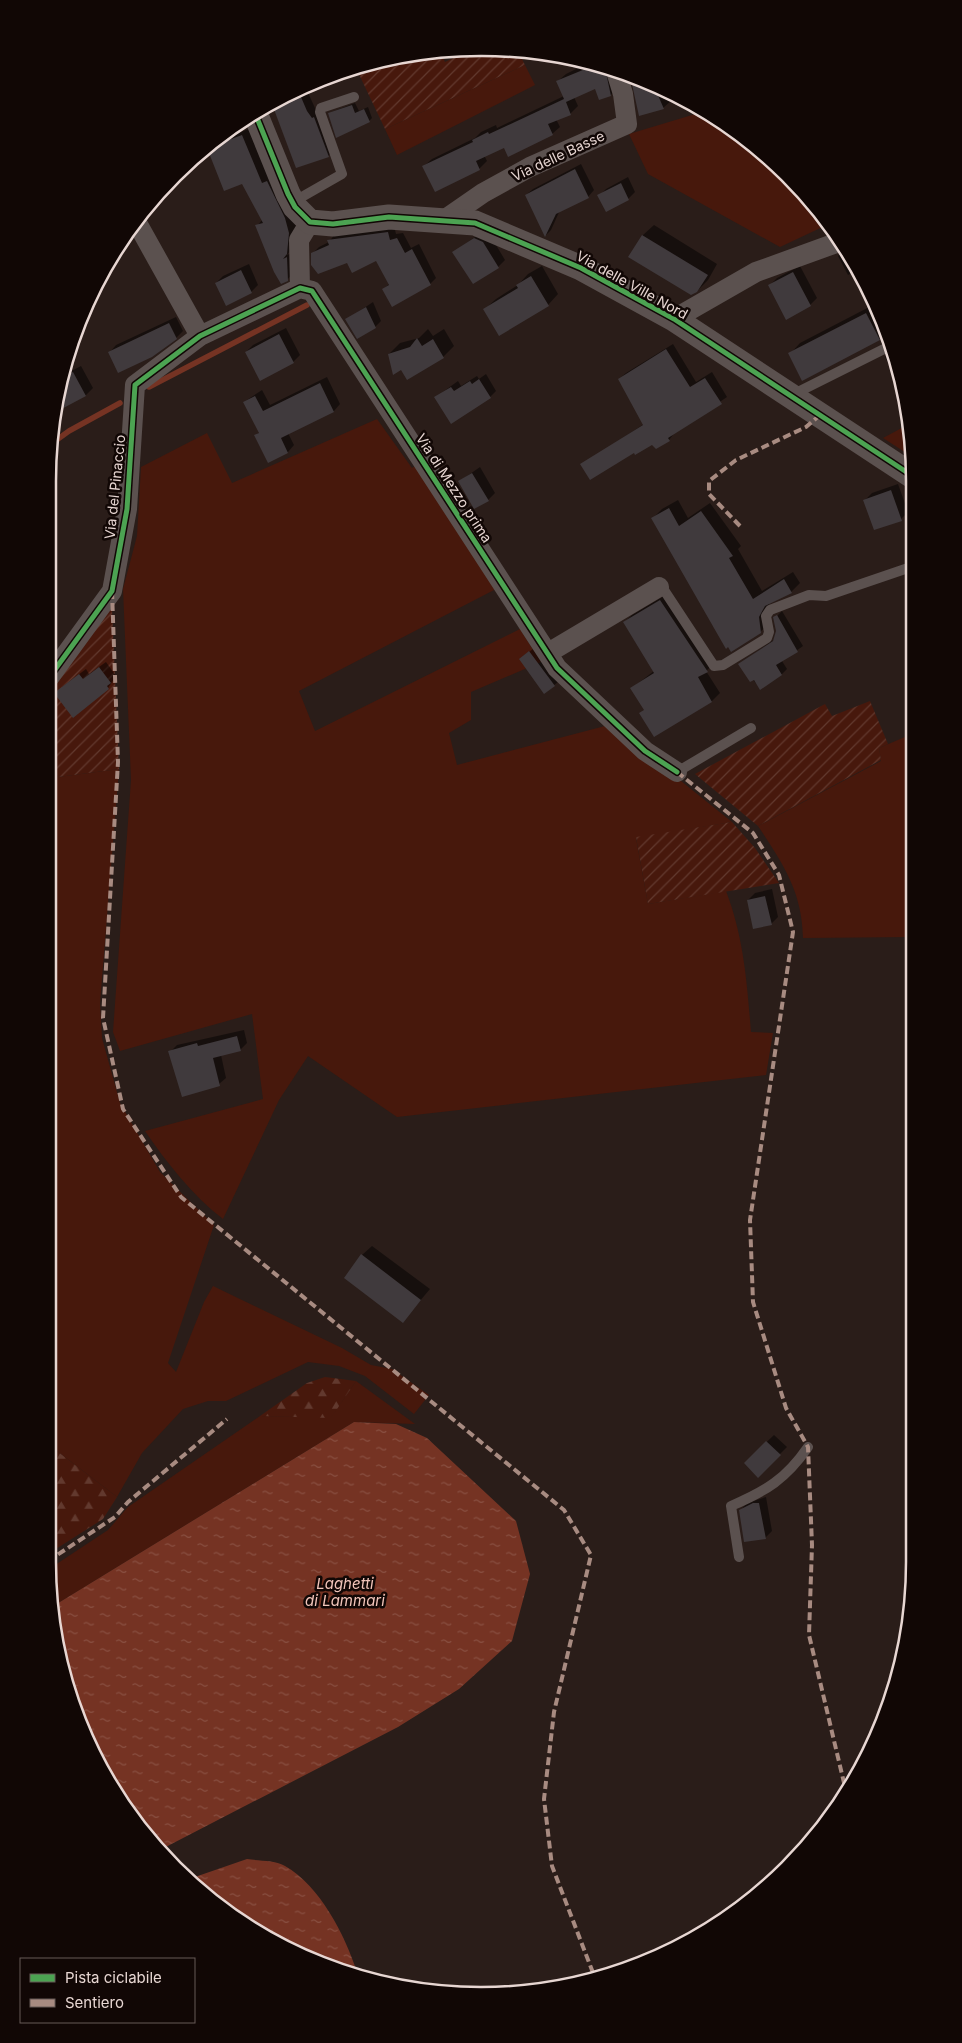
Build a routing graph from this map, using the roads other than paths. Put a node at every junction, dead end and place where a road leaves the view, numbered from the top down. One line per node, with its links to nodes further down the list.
1 (618, 79): 5 (street, Via delle Basse)
2 (354, 97): 4 (lane)
3 (258, 120): 4 (street)
4 (292, 203): 6 (street)
5 (444, 220): 6 (street, Via delle Ville Nord); 10 (street, Via delle Ville Nord)
6 (310, 222): 9 (street)
7 (140, 228): 11 (street)
8 (833, 244): 10 (street)
9 (300, 288): 11 (street); 17 (street, Via di Mezzo prima)
10 (674, 319): 13 (street, Via delle Ville Nord)
11 (200, 336): 18 (street, Via del Pinaccio)
12 (884, 349): 13 (lane)
13 (791, 396): 14 (street, Via delle Ville Nord)
14 (906, 471)
15 (906, 570): 16 (lane)
16 (659, 587): 17 (street)
17 (548, 653): 20 (street, Via di Mezzo prima)
18 (56, 668)
19 (751, 728): 20 (lane)
20 (677, 772)
21 (808, 1447): 22 (lane)
22 (739, 1557)

